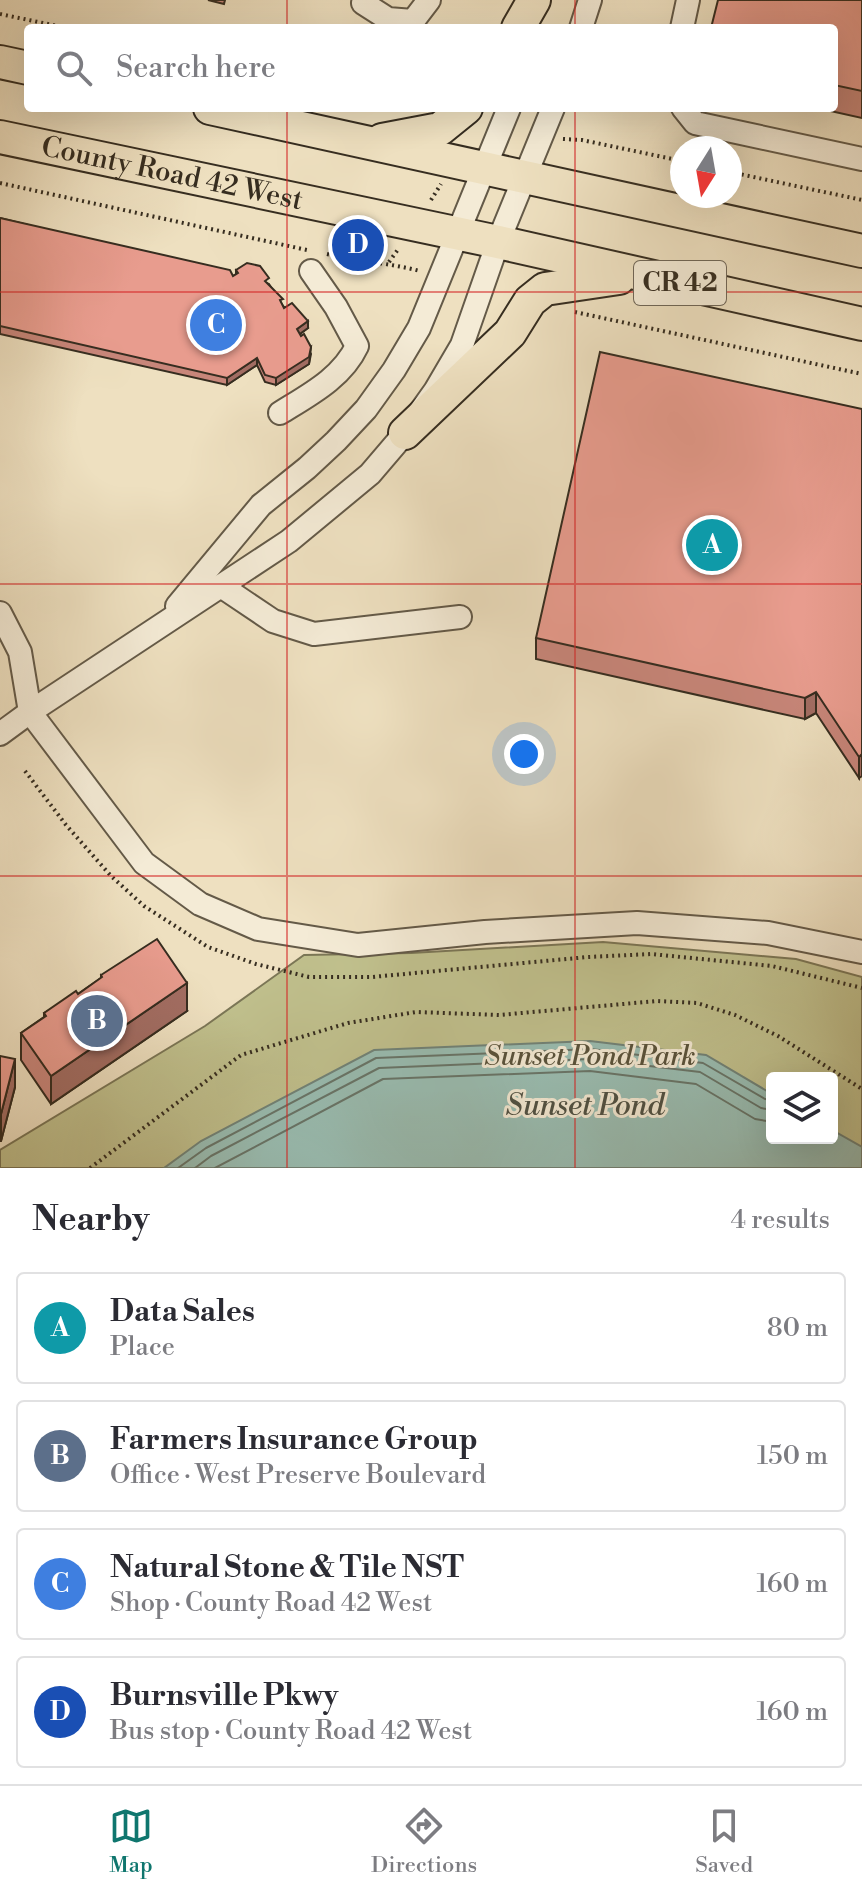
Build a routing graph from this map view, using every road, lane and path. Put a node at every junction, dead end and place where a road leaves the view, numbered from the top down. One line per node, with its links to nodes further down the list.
1 (364, 0): 2 (street)
2 (429, 0)
3 (534, 0): 9 (highway)
4 (547, 0): 10 (street)
5 (590, 0): 11 (street)
6 (688, 0): 12 (street)
7 (0, 14): 8 (path)
8 (48, 24)
9 (520, 24)
10 (538, 24)
11 (582, 24)
12 (683, 24)
13 (0, 62): 14 (highway)
14 (24, 67)
15 (228, 112): 22 (highway, CR 42)
16 (461, 112): 22 (highway)
17 (507, 112): 25 (street)
18 (551, 112): 27 (street)
19 (686, 112): 24 (street)
20 (0, 137): 30 (highway, County Road 42 West / CR 42)
21 (582, 140): 23 (path)
22 (369, 143): 25 (highway, CR 42)
23 (670, 158)
24 (862, 159)
25 (486, 168): 27 (highway, CR 42); 30 (street)
26 (742, 175): 29 (path)
27 (526, 177): 31 (street); 32 (highway, CR 42)
28 (0, 183): 33 (path)
29 (862, 200)
30 (459, 234): 31 (highway, County Road 42 West / CR 42); 44 (street)
31 (498, 242): 35 (highway, County Road 42 West / CR 42); 40 (street)
32 (862, 251)
33 (396, 265)
34 (311, 271): 39 (street)
35 (645, 275): 37 (highway, County Road 42 West / CR 42); 40 (highway)
36 (574, 312): 38 (path)
37 (862, 324)
38 (862, 374)
39 (280, 413)
40 (405, 433): 41 (street)
41 (221, 586): 43 (street); 44 (street)
42 (0, 613): 45 (street)
43 (460, 617)
44 (161, 626): 45 (street)
45 (30, 712): 46 (street); 47 (street)
46 (0, 734)
47 (862, 952)
48 (862, 1089): 49 (path)
49 (90, 1168)

